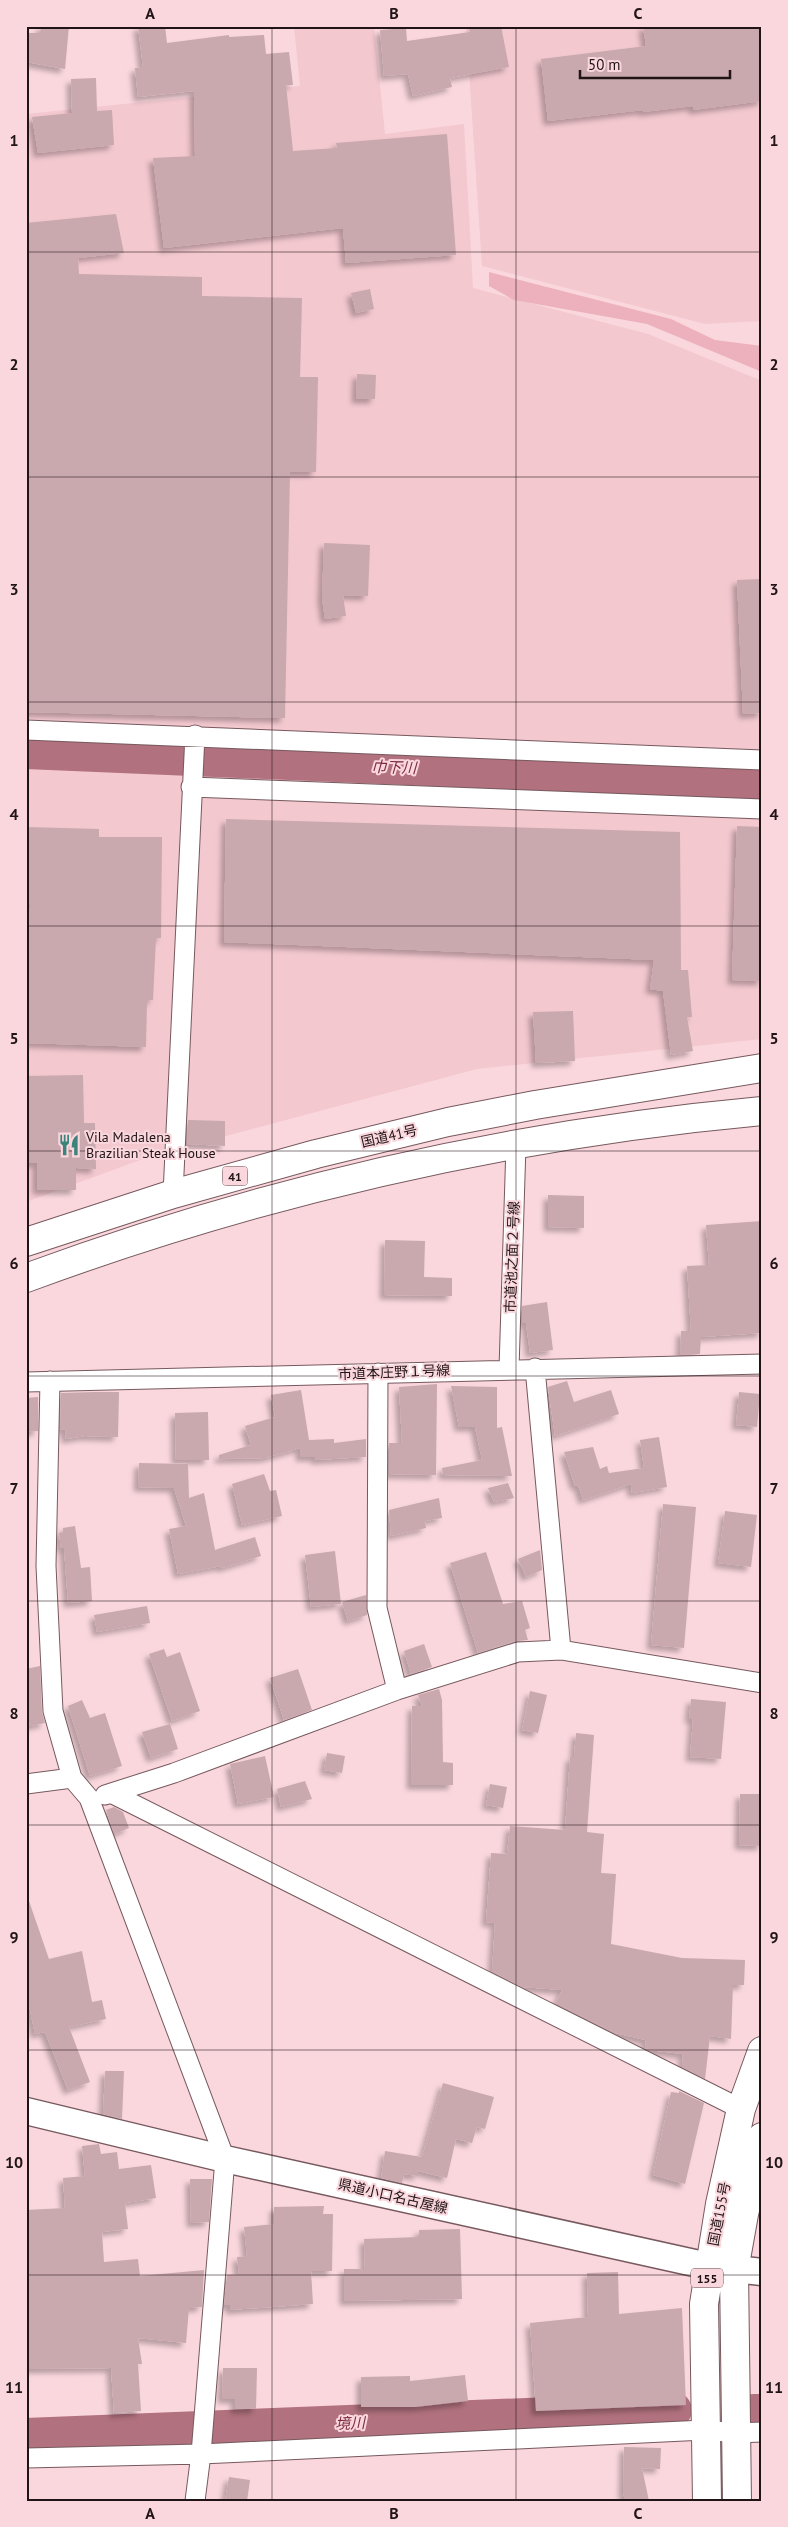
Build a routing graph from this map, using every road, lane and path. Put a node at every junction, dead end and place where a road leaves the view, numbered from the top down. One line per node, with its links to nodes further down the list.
1 (26, 730): 2 (street)
2 (195, 735): 3 (street); 4 (street)
3 (762, 760)
4 (191, 787): 5 (street); 9 (street)
5 (762, 809)
6 (762, 1068): 9 (highway, 国道41号 / 41)
7 (762, 1111): 8 (highway)
8 (516, 1145): 11 (highway); 14 (street, 市道池之面２号線)
9 (174, 1194): 10 (highway, 国道41号 / 41)
10 (26, 1242)
11 (26, 1278)
12 (762, 1364): 13 (street, 市道本庄野１号線)
13 (535, 1368): 14 (street, 市道本庄野１号線); 18 (street)
14 (509, 1369): 15 (street, 市道本庄野１号線)
15 (378, 1373): 16 (street, 市道本庄野１号線); 20 (street)
16 (50, 1381): 17 (street, 市道本庄野１号線); 21 (street)
17 (26, 1382)
18 (561, 1650): 19 (street); 20 (street)
19 (762, 1683)
20 (398, 1690): 23 (street)
21 (72, 1778): 22 (street); 24 (street)
22 (26, 1784)
23 (111, 1793): 24 (street); 27 (street)
24 (89, 1798): 29 (street)
25 (760, 2052): 27 (highway, 国道155号 / 155)
26 (26, 2110): 29 (main road, 県道小口名古屋線)
27 (741, 2110): 30 (highway, 国道155号 / 155)
28 (762, 2137): 30 (highway, 国道155号 / 155)
29 (225, 2159): 30 (main road, 県道小口名古屋線); 34 (street)
30 (721, 2268): 31 (main road, 県道小口名古屋線); 32 (highway, 国道155号 / 155); 33 (highway, 国道155号 / 155)
31 (762, 2272)
32 (705, 2430): 33 (street); 34 (street); 37 (highway, 国道155号 / 155)
33 (750, 2432): 38 (highway, 国道155号 / 155)
34 (201, 2454): 35 (street); 36 (street)
35 (26, 2458)
36 (195, 2501)
37 (707, 2501)
38 (738, 2501)

